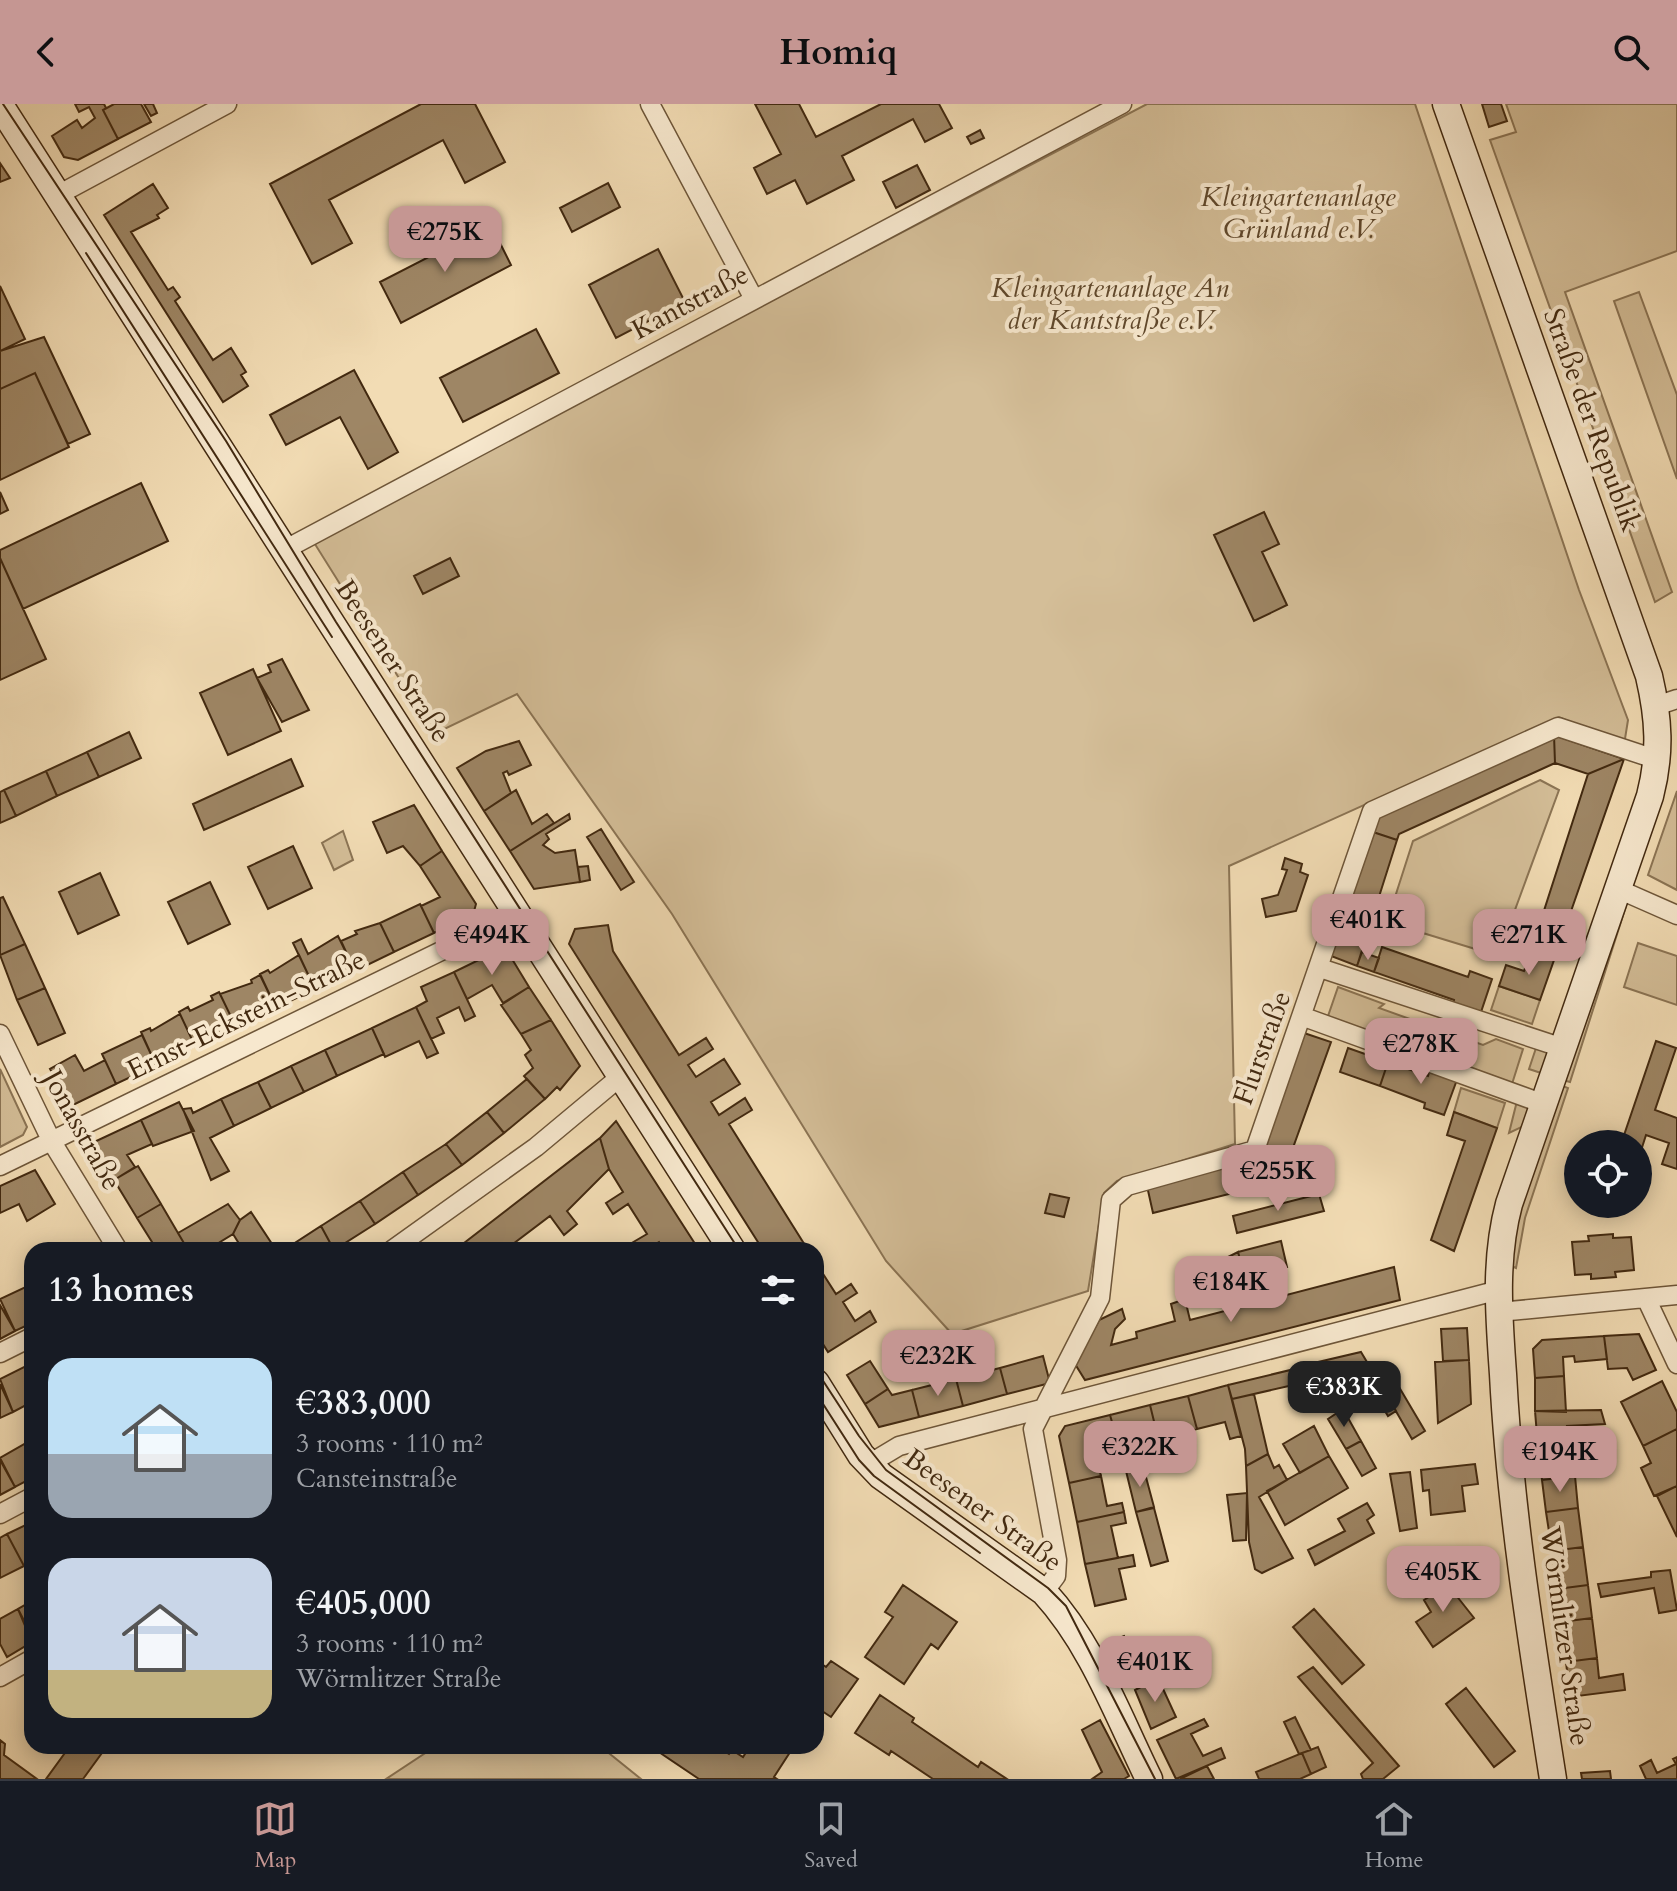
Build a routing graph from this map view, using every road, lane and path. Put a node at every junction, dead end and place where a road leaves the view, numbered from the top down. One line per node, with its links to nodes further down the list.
1 (227, 104): 6 (street)
2 (650, 104): 7 (street)
3 (1122, 104): 7 (street, Kantstraße)
4 (1446, 104): 9 (street, Straße der Republik)
5 (0, 105): 6 (street, Beesener Straße)
6 (56, 196): 8 (street, Beesener Straße)
7 (754, 299): 8 (street, Kantstraße)
8 (284, 550): 12 (street, Beesener Straße)
9 (1666, 702): 10 (street, Straße der Republik)
10 (1658, 760): 11 (street, Wörmlitzer Straße); 14 (street, Flurstraße)
11 (1618, 889): 13 (street); 17 (street, Wörmlitzer Straße)
12 (517, 914): 18 (street, Beesener Straße); 20 (street, Ernst-Eckstein-Straße)
13 (1677, 915)
14 (1320, 968): 15 (street, Flurstraße); 17 (street)
15 (1304, 1017): 19 (street); 32 (street, Flurstraße)
16 (0, 1034): 20 (street, Jonasstraße)
17 (1563, 1048): 19 (street, Wörmlitzer Straße)
18 (620, 1077): 23 (street); 24 (street, Beesener Straße)
19 (1544, 1104): 27 (street, Wörmlitzer Straße)
20 (52, 1142): 21 (street, Ernst-Eckstein-Straße); 22 (street, Jonasstraße)
21 (0, 1166)
22 (113, 1242)
23 (403, 1242)
24 (727, 1242)
25 (1677, 1295): 26 (street)
26 (1646, 1298): 27 (street); 30 (street)
27 (1499, 1301): 32 (street); 40 (street, Wörmlitzer Straße)
28 (24, 1341): 29 (street)
29 (0, 1353)
30 (1677, 1364)
31 (824, 1395): 33 (street, Beesener Straße)
32 (1046, 1406): 33 (street); 36 (street)
33 (869, 1464): 36 (street, Beesener Straße)
34 (24, 1501): 35 (street)
35 (0, 1514)
36 (1044, 1592): 39 (street, Beesener Straße)
37 (24, 1664): 38 (street)
38 (0, 1677)
39 (1149, 1779)
40 (1553, 1779)

